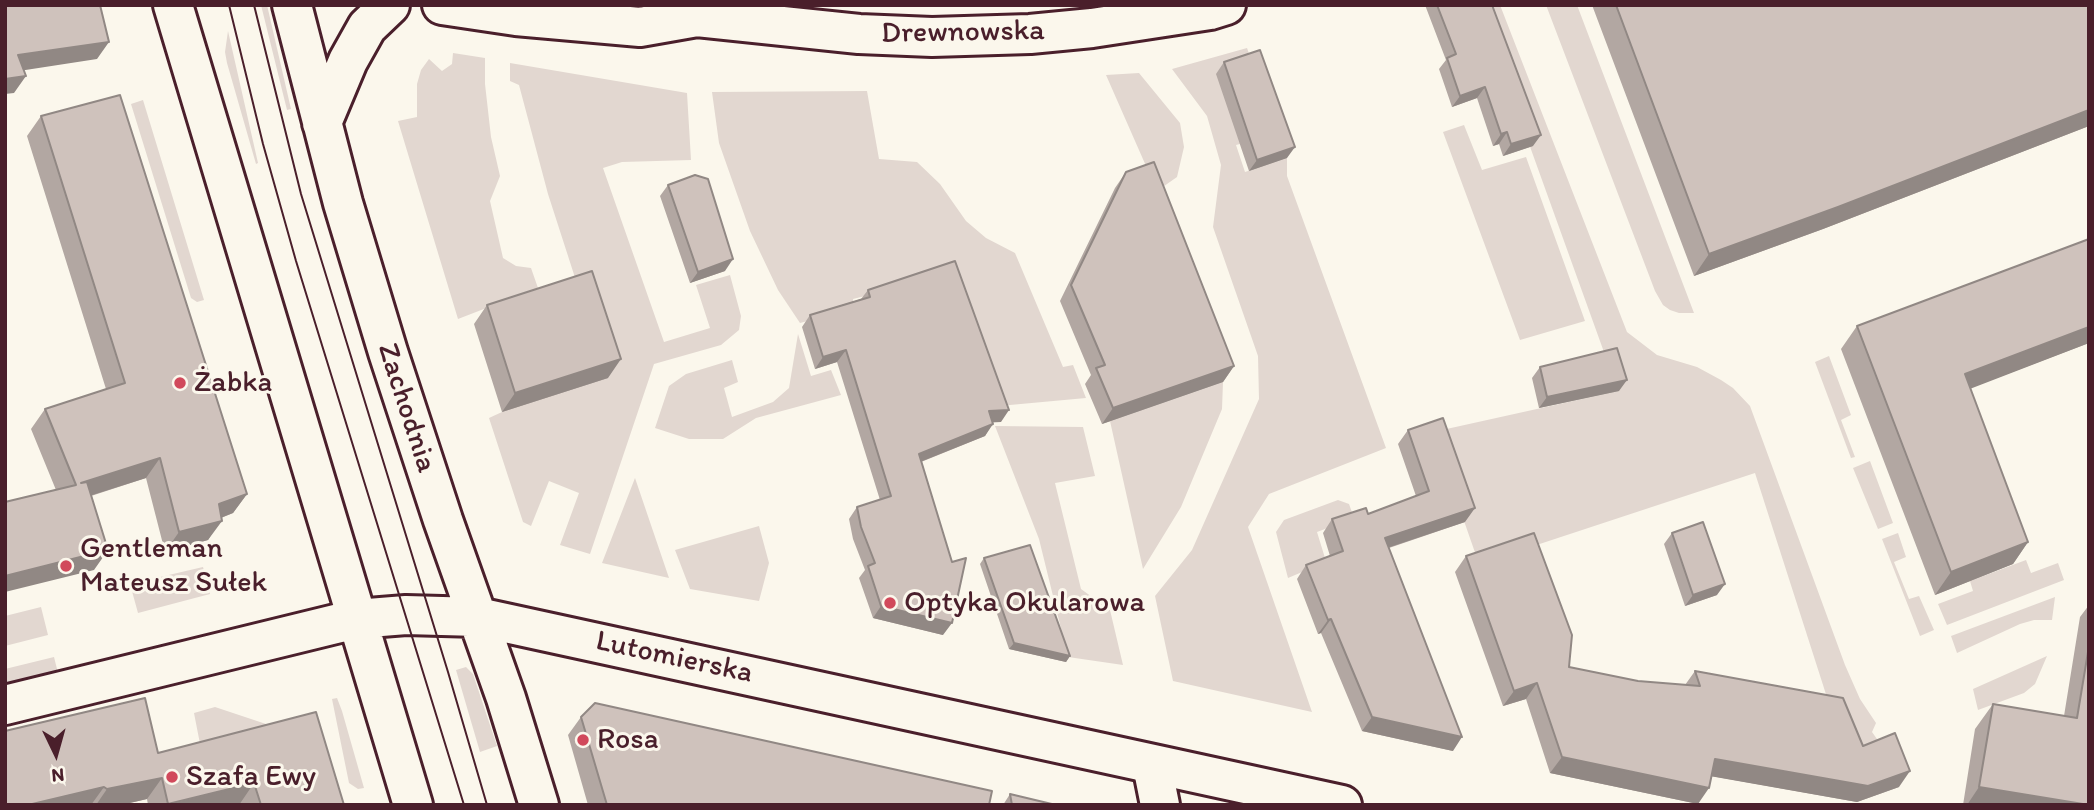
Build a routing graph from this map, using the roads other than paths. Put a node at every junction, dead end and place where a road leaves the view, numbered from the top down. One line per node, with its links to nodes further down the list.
1 (173, 5): 9 (main road)
2 (292, 5): 7 (main road, Zachodnia)
3 (390, 5): 7 (main road)
4 (442, 5): 6 (main road, Drewnowska)
5 (1226, 5): 6 (main road, Drewnowska)
6 (685, 11)
7 (322, 123): 8 (main road, Zachodnia)
8 (478, 617): 9 (main road, Lutomierska); 11 (main road, Lutomierska); 13 (main road, Zachodnia)
9 (356, 619): 10 (main road, Lutomierska); 12 (main road)
10 (5, 705)
11 (1152, 765): 14 (main road); 15 (main road, Lutomierska)
12 (413, 805)
13 (539, 805)
14 (1160, 805)
15 (1342, 805)

